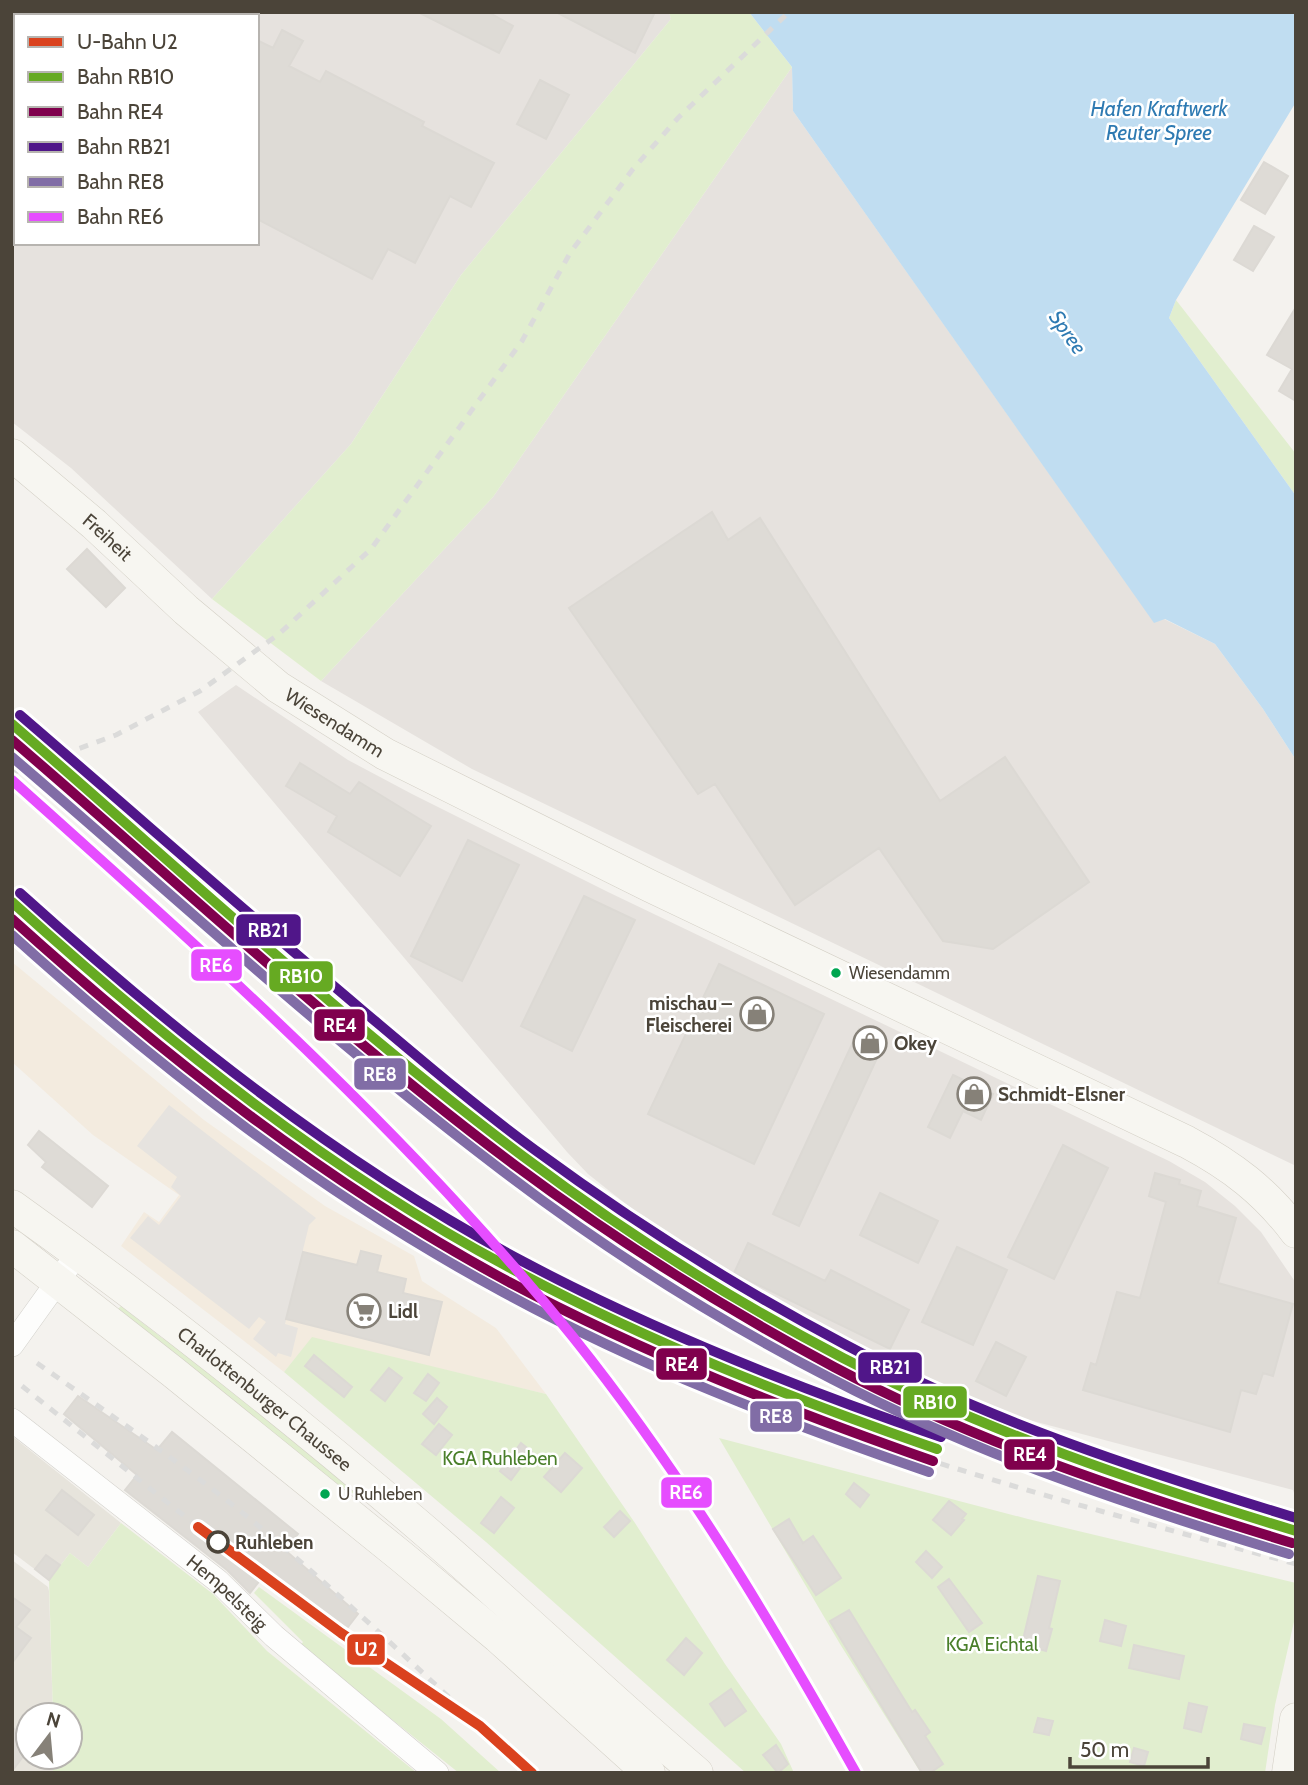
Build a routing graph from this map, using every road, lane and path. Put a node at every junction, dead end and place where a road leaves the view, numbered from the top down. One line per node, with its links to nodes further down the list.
1 (12, 456): 2 (main road, Freiheit)
2 (199, 621): 4 (main road, Wiesendamm)
3 (12, 1206): 6 (main road, Charlottenburger Chaussee)
4 (1296, 1232)
5 (12, 1246): 7 (main road, Charlottenburger Chaussee)
6 (78, 1253): 7 (street); 13 (main road, Charlottenburger Chaussee)
7 (59, 1282): 8 (street); 12 (main road, Charlottenburger Chaussee)
8 (12, 1345)
9 (12, 1420): 11 (street, Hempelsteig)
10 (1296, 1719): 14 (main road)
11 (437, 1773)
12 (649, 1773)
13 (696, 1773)
14 (1288, 1773)

